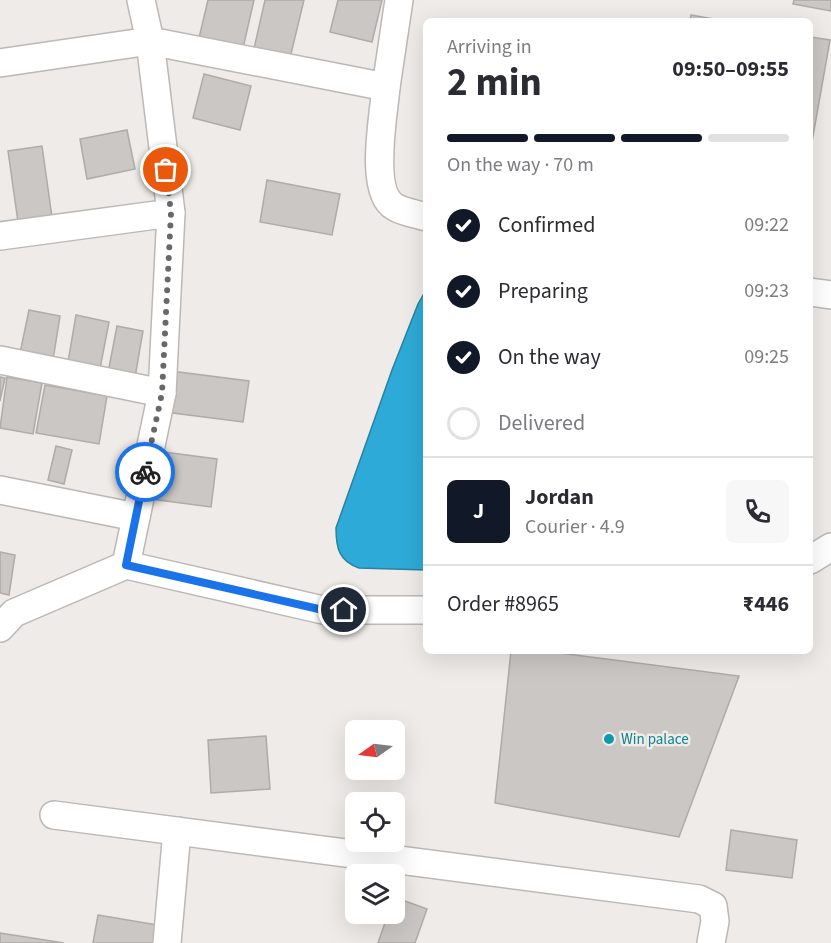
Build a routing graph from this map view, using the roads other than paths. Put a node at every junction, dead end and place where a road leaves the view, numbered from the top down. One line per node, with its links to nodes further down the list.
1 (141, 0): 3 (street)
2 (399, 0): 5 (street)
3 (150, 41): 4 (street); 5 (street); 6 (street)
4 (0, 63)
5 (386, 87): 7 (street)
6 (171, 213): 8 (street); 12 (street)
7 (423, 216)
8 (0, 236)
9 (813, 292): 10 (street)
10 (831, 295)
11 (0, 360): 12 (street)
12 (162, 393): 14 (street)
13 (0, 490): 14 (street)
14 (136, 517): 17 (street)
15 (831, 547): 16 (street)
16 (813, 558)
17 (126, 565): 18 (street); 19 (street)
18 (423, 610)
19 (5, 617)
20 (54, 816): 21 (street)
21 (177, 831): 22 (street); 23 (street)
22 (167, 943)
23 (711, 943)

